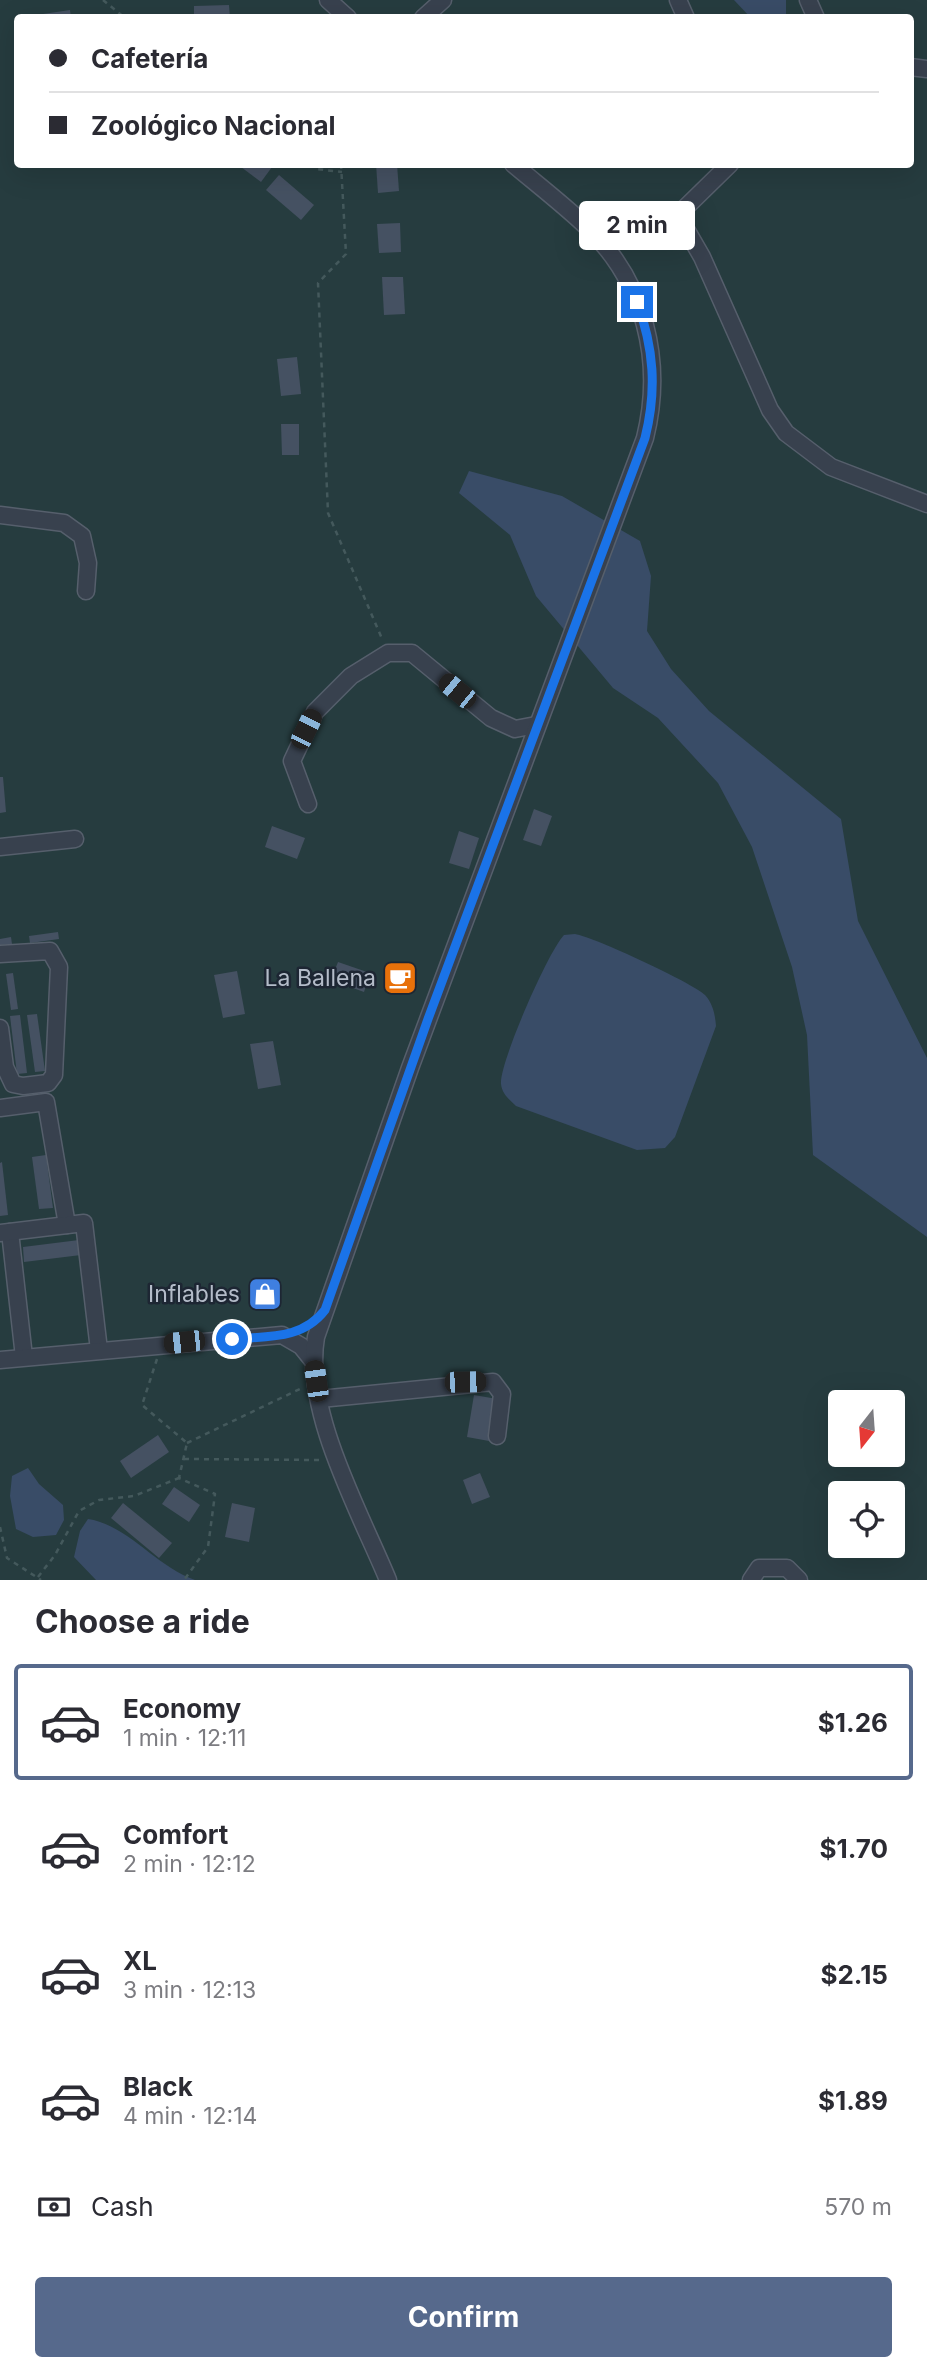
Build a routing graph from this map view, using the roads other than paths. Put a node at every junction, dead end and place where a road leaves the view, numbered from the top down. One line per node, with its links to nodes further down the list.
1 (328, 0): 3 (street)
2 (443, 0): 4 (street)
3 (344, 14)
4 (427, 14)
5 (518, 168): 10 (street)
6 (726, 168): 7 (street)
7 (927, 504)
8 (0, 515): 9 (street)
9 (86, 591)
10 (536, 725): 11 (street); 19 (street)
11 (308, 804)
12 (75, 839): 13 (street)
13 (0, 847)
14 (0, 954): 15 (street)
15 (0, 1028)
16 (0, 1108): 17 (street)
17 (67, 1226): 18 (street); 21 (street)
18 (5, 1232): 22 (street)
19 (325, 1310): 20 (street); 24 (street)
20 (282, 1335): 21 (street); 24 (street)
21 (99, 1350): 22 (street)
22 (24, 1357): 23 (street)
23 (0, 1360)
24 (313, 1361): 25 (street)
25 (320, 1399): 26 (street); 27 (street)
26 (497, 1436)
27 (388, 1580)
28 (751, 1580): 29 (street)
29 (799, 1580)

